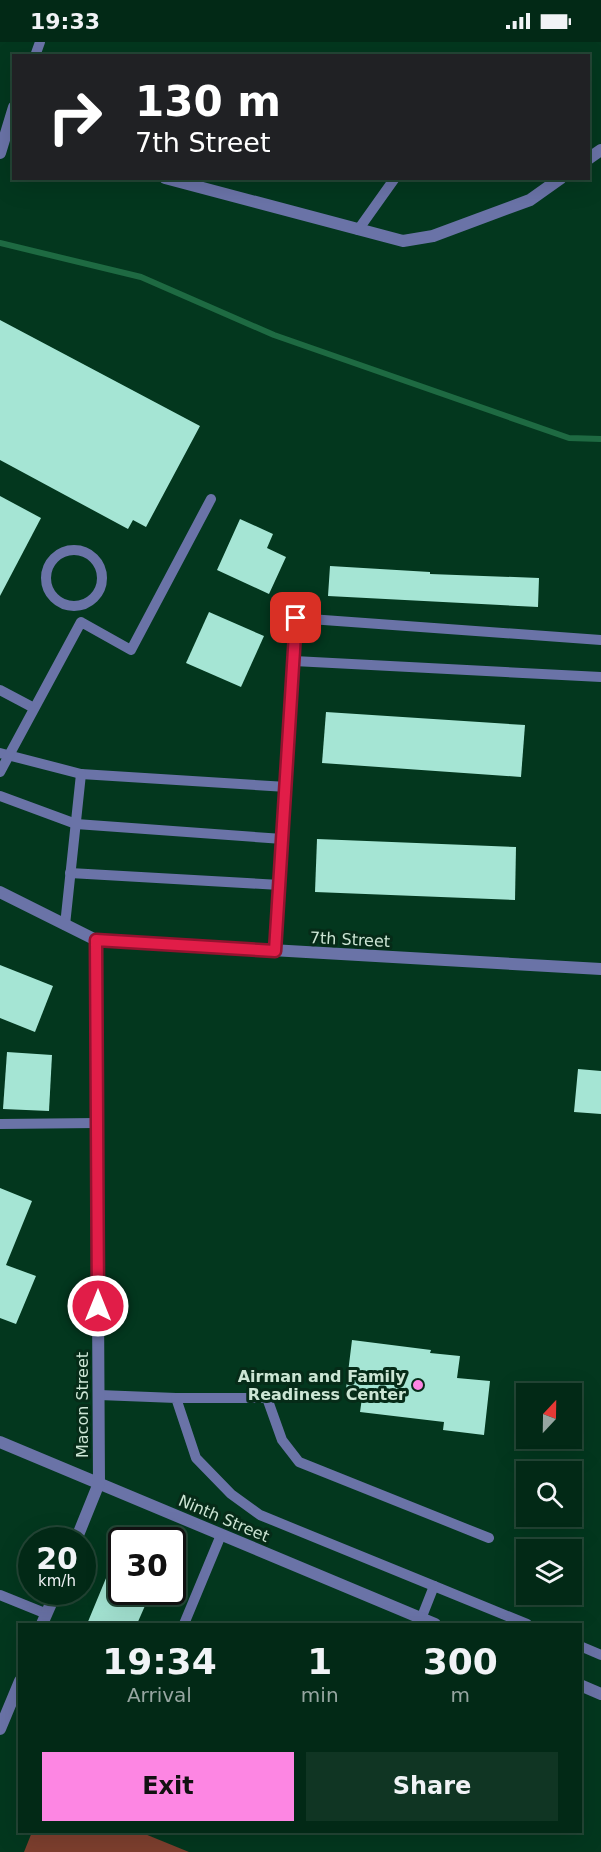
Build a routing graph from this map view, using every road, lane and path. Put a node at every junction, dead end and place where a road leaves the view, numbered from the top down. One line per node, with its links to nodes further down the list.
1 (12, 114): 2 (street)
2 (0, 153)
3 (172, 180): 6 (street)
4 (394, 180): 6 (lane)
5 (558, 180): 6 (street)
6 (358, 230)
7 (211, 499): 9 (lane)
8 (78, 606): 8 (lane); 9 (lane)
9 (81, 622): 14 (lane)
10 (601, 640): 11 (lane)
11 (294, 661): 12 (lane); 18 (lane)
12 (601, 677)
13 (0, 690): 14 (lane)
14 (34, 708): 15 (lane)
15 (4, 755): 16 (lane); 17 (lane)
16 (0, 772)
17 (81, 774): 18 (lane); 20 (lane)
18 (287, 787): 21 (lane)
19 (0, 796): 20 (lane)
20 (76, 824): 21 (lane); 22 (lane)
21 (283, 839): 23 (lane)
22 (70, 873): 23 (lane); 25 (lane)
23 (280, 885): 27 (lane)
24 (0, 892): 25 (street, 7th Street)
25 (64, 925): 26 (street, 7th Street)
26 (96, 940): 27 (street, 7th Street); 29 (street, Macon Street)
27 (275, 951): 28 (street, 7th Street)
28 (601, 969)
29 (97, 1123): 30 (lane); 31 (street, Macon Street)
30 (0, 1124)
31 (99, 1395): 32 (lane); 34 (street, Macon Street)
32 (176, 1398): 37 (lane); 38 (lane)
33 (0, 1442): 34 (street, Ninth Street)
34 (99, 1483): 35 (street, Macon Street); 36 (street, Ninth Street)
35 (81, 1527)
36 (221, 1535): 42 (street, Ninth Street); 43 (lane)
37 (489, 1538)
38 (434, 1586): 42 (lane); 45 (lane)
39 (0, 1595): 41 (lane)
40 (50, 1605): 41 (street)
41 (44, 1619)
42 (421, 1619): 44 (street, Ninth Street)
43 (184, 1623)
44 (432, 1623)
45 (525, 1623)
46 (582, 1647): 47 (lane)
47 (601, 1655)
48 (18, 1686): 51 (street)
49 (582, 1686): 50 (street)
50 (601, 1694)
51 (4, 1708): 52 (street)
52 (0, 1729)

